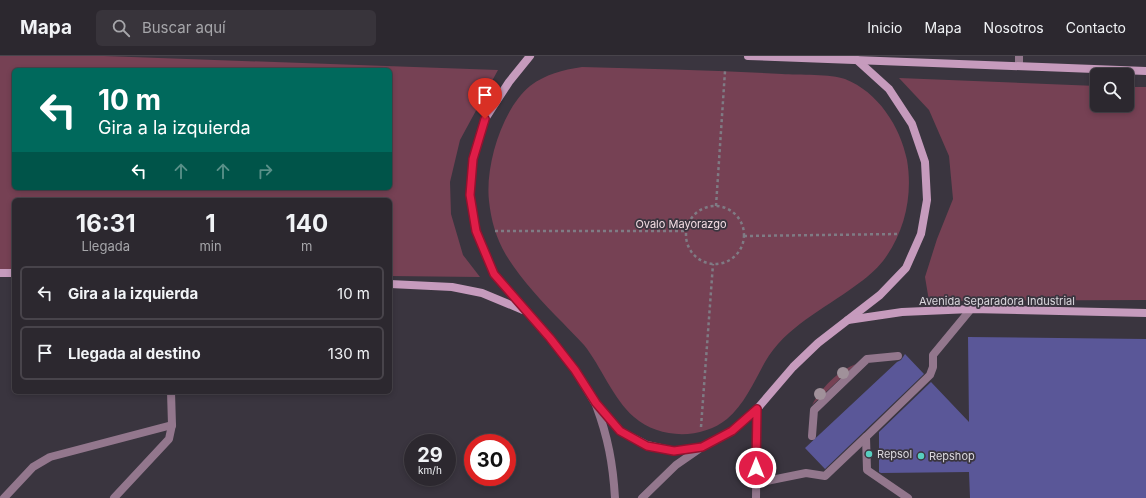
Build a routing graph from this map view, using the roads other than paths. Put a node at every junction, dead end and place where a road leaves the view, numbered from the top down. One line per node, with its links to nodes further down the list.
1 (530, 56): 12 (main road)
2 (748, 56): 4 (main road)
3 (1020, 56): 6 (street)
4 (816, 57): 5 (main road)
5 (857, 60): 6 (main road); 14 (main road)
6 (1019, 66): 7 (main road)
7 (1146, 71)
8 (0, 273): 9 (main road)
9 (12, 273)
10 (392, 284): 12 (main road)
11 (971, 309): 13 (main road, Avenida Separadora Industrial); 14 (main road, Avenida Separadora Industrial); 21 (street)
12 (524, 310): 17 (main road)
13 (1146, 313)
14 (848, 320): 18 (main road)
15 (898, 356): 20 (street)
16 (171, 394): 19 (street)
17 (596, 403): 22 (main road); 26 (street)
18 (757, 409): 22 (main road); 23 (street)
19 (172, 426): 24 (street); 25 (street)
20 (812, 436)
21 (866, 437): 23 (street); 29 (street)
22 (702, 447): 27 (street)
23 (756, 483): 28 (street)
24 (4, 498)
25 (114, 498)
26 (615, 498)
27 (642, 498)
28 (756, 498)
29 (908, 498)

